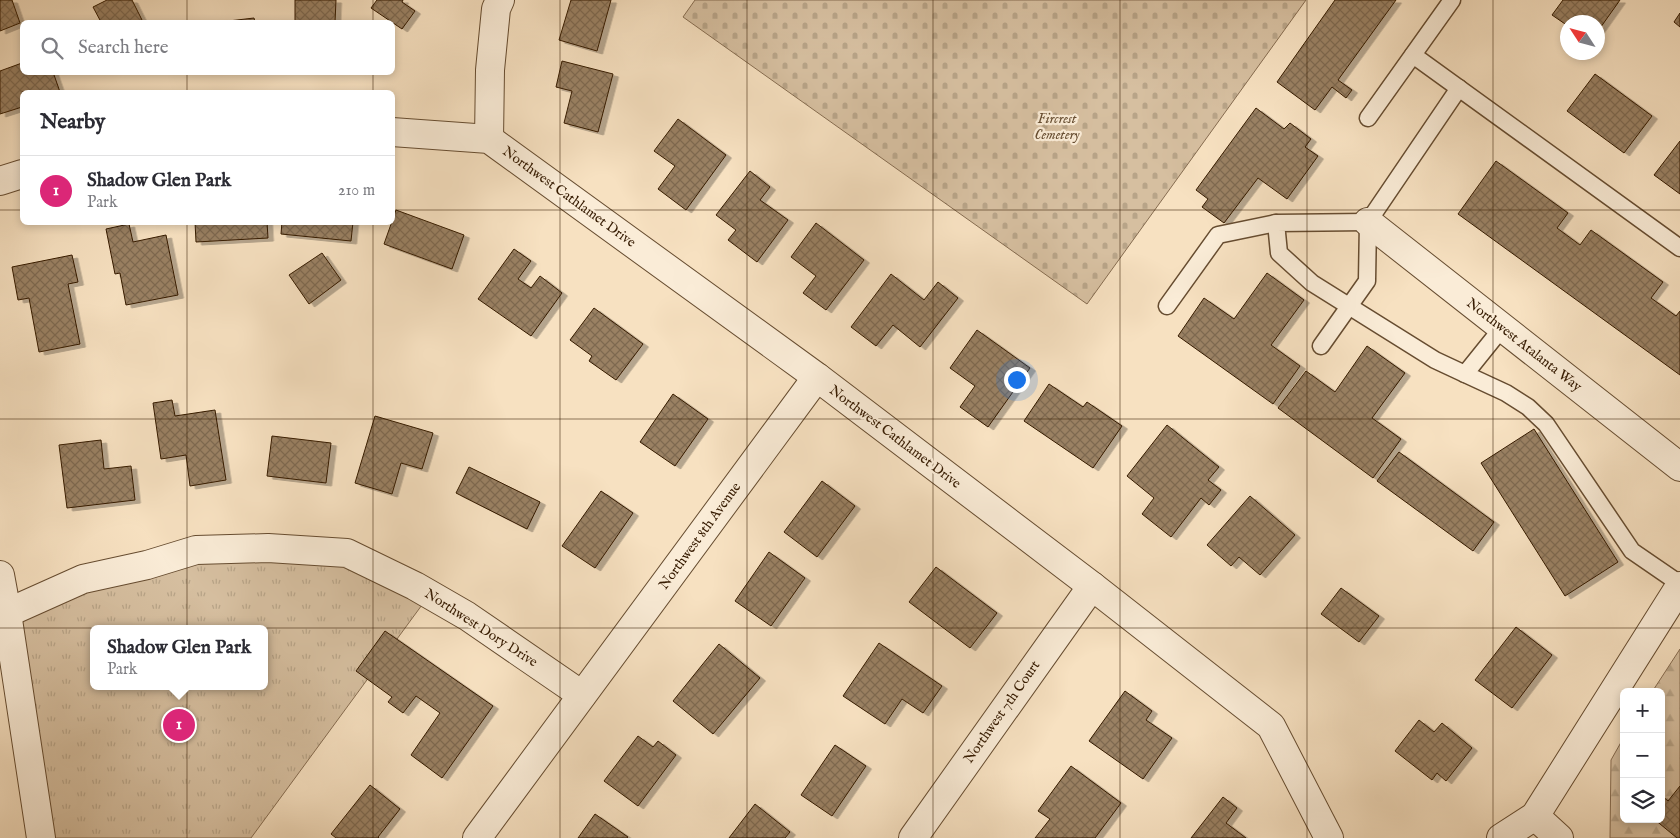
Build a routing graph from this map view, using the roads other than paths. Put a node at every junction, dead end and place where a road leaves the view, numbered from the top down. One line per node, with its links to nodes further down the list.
1 (500, 0): 7 (street)
2 (1452, 0): 3 (lane)
3 (1413, 54): 4 (lane); 5 (lane)
4 (1459, 88): 11 (lane); 12 (lane)
5 (1368, 118)
6 (395, 132): 7 (street, Northwest Cathlamet Drive)
7 (489, 139): 18 (street, Northwest Cathlamet Drive)
8 (20, 175): 9 (street)
9 (0, 181)
10 (1276, 222): 11 (lane); 13 (lane); 14 (lane)
11 (1368, 222): 14 (lane); 15 (street, Northwest Atalanta Way)
12 (1680, 248)
13 (1167, 306)
14 (1350, 306): 16 (lane); 17 (lane)
15 (1502, 328): 17 (lane); 19 (street, Northwest Atalanta Way)
16 (1321, 346)
17 (1465, 374): 21 (lane)
18 (817, 377): 22 (street, Northwest Cathlamet Drive); 24 (street, Northwest 8th Avenue)
19 (1680, 467)
20 (0, 575): 23 (street)
21 (1680, 585): 25 (street)
22 (1092, 586): 28 (street, Northwest 7th Court); 29 (street, Northwest Cathlamet Drive)
23 (4, 614): 24 (street, Northwest Dory Drive); 26 (street)
24 (582, 695): 27 (street, Northwest 8th Avenue)
25 (1535, 816): 30 (street); 31 (street)
26 (41, 838)
27 (477, 838)
28 (913, 838)
29 (1329, 838)
30 (1501, 838)
31 (1560, 838)

